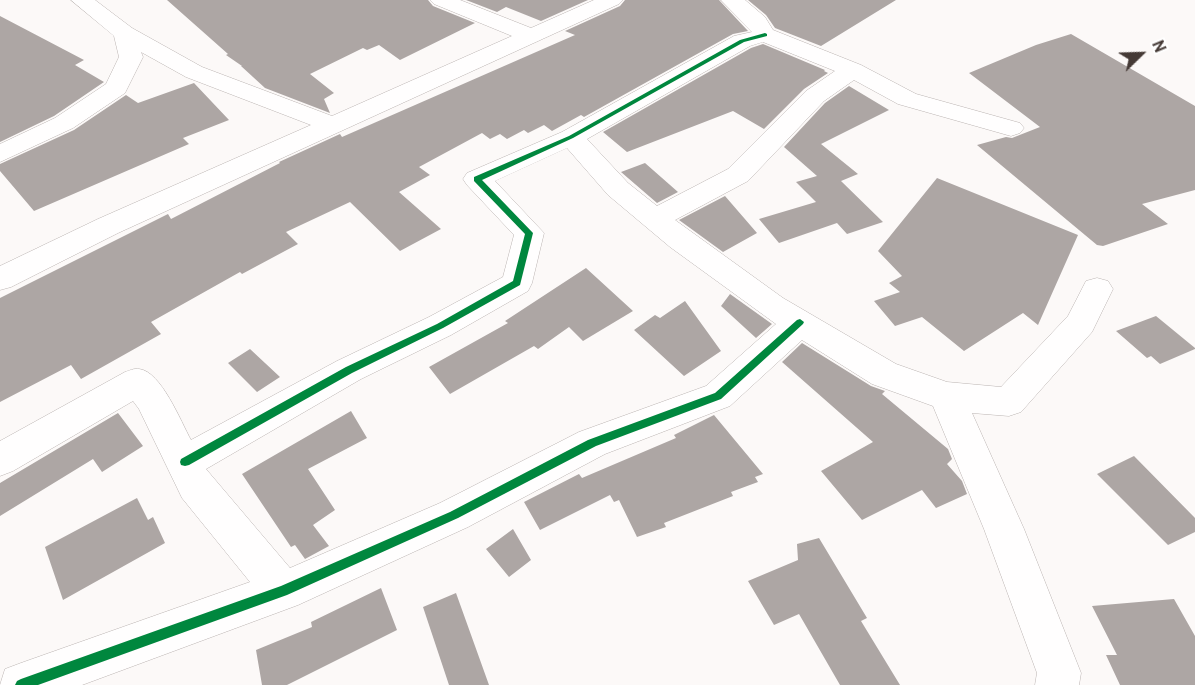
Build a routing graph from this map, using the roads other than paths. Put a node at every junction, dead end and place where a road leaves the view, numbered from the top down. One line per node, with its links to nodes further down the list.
1 (82, 0): 5 (street)
2 (441, 0): 7 (street)
3 (612, 0): 7 (street)
4 (732, 0): 6 (street)
5 (124, 33): 9 (street); 12 (street)
6 (765, 35): 8 (street); 11 (street)
7 (531, 36): 9 (street)
8 (853, 70): 10 (street); 13 (street)
9 (334, 125): 14 (street)
10 (1011, 128)
11 (571, 136): 13 (street); 19 (street)
12 (0, 154)
13 (655, 219): 16 (street)
14 (0, 279)
15 (1097, 289): 17 (street)
16 (800, 322): 17 (street); 20 (street)
17 (946, 396): 23 (street)
18 (0, 460): 19 (street)
19 (185, 462): 20 (street)
20 (283, 591): 21 (street)
21 (71, 678): 22 (street)
22 (21, 685)
23 (1057, 685)

